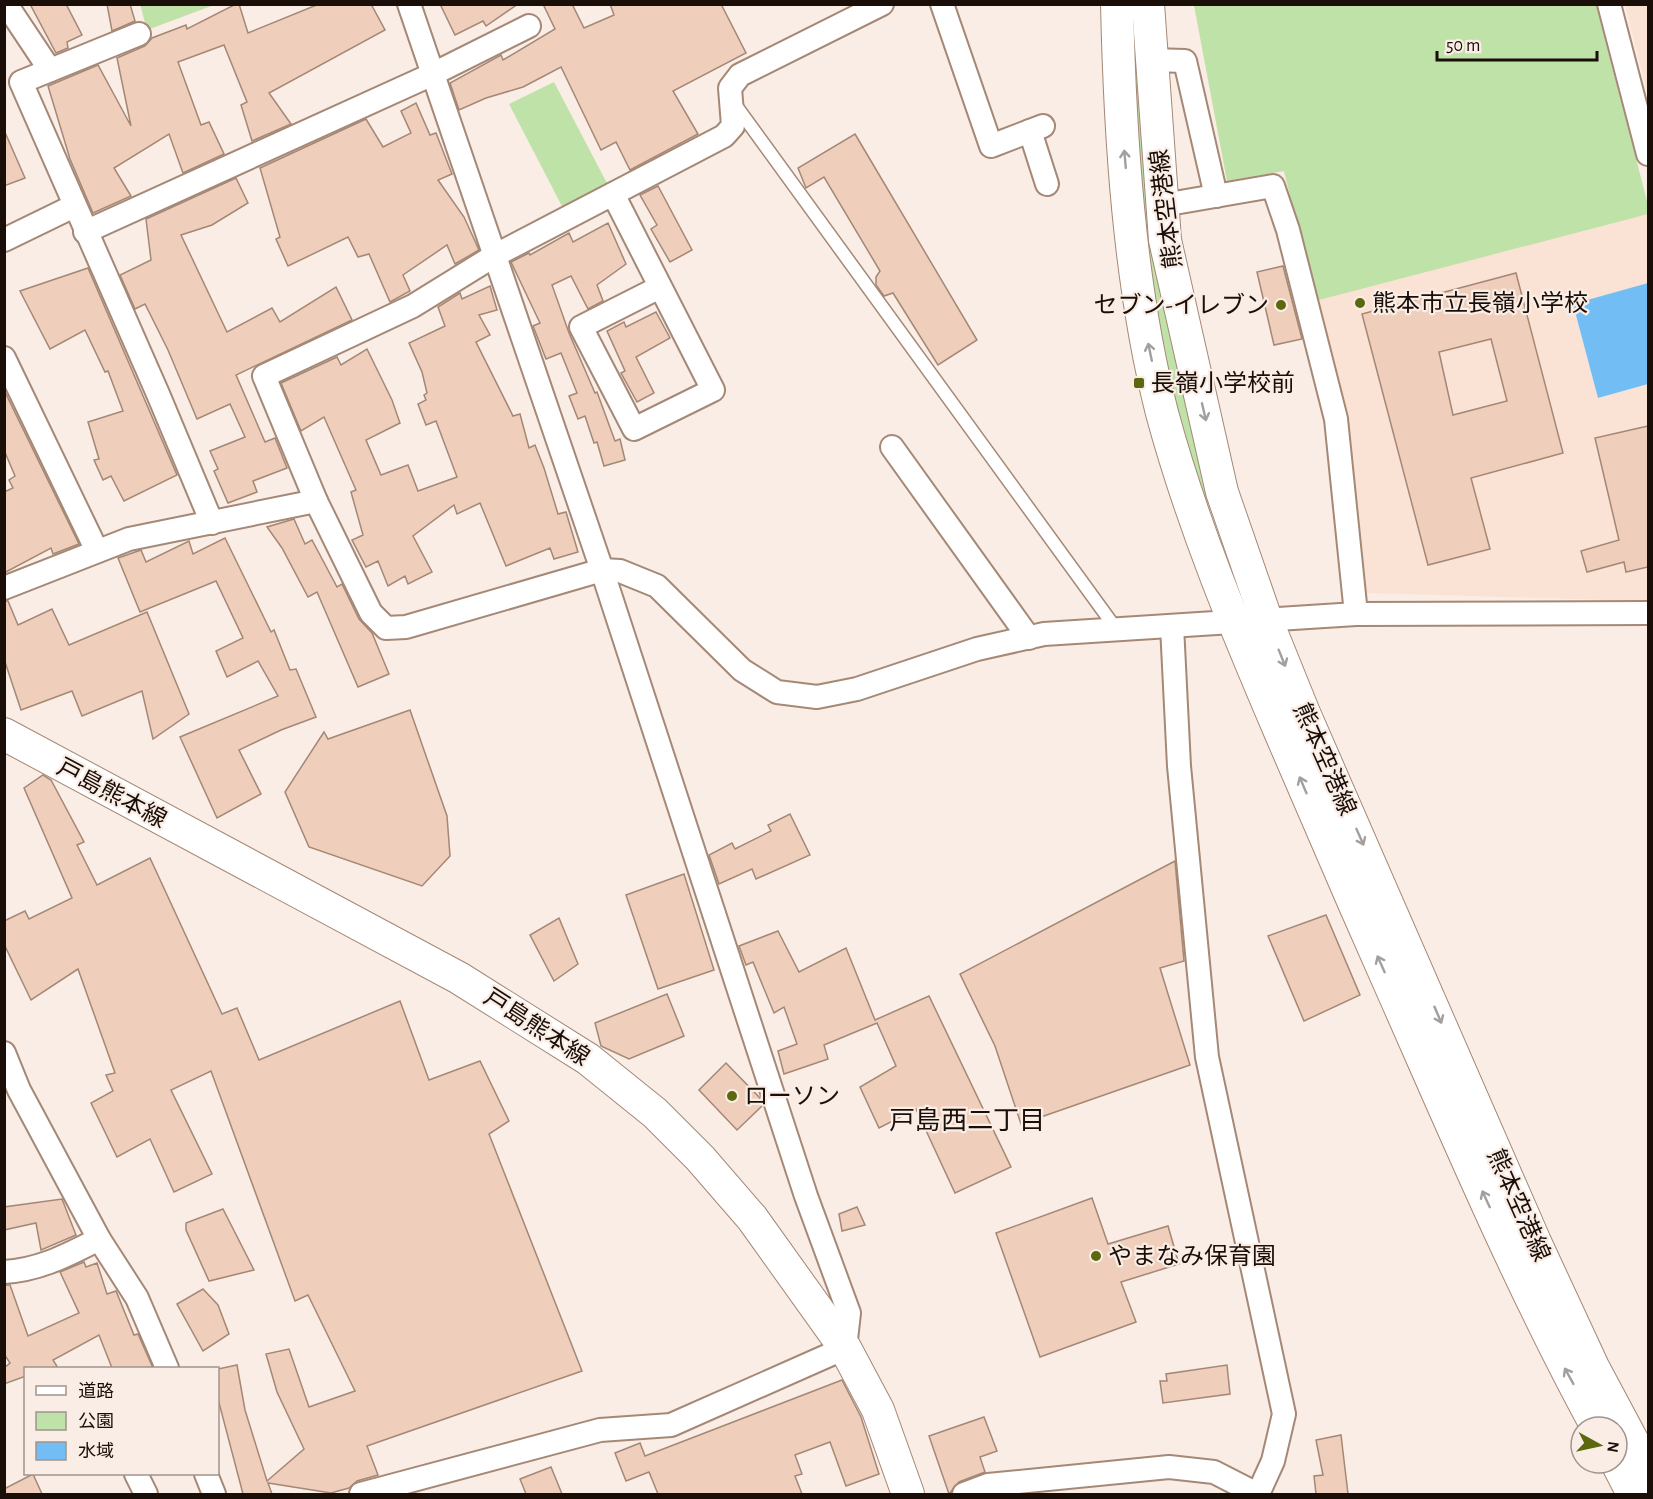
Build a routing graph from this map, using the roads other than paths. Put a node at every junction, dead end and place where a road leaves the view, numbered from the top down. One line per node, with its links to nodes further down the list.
1 (6, 4): 11 (street)
2 (409, 4): 12 (street)
3 (882, 4): 13 (street)
4 (942, 4): 15 (street)
5 (1117, 4): 34 (main road, 熊本空港線, one-way to 5)
6 (1148, 4): 10 (main road, 熊本空港線)
7 (1609, 4): 14 (street)
8 (529, 26): 12 (street)
9 (139, 34): 11 (street)
10 (1151, 60): 17 (street); 18 (main road, 熊本空港線)
11 (50, 70): 19 (street)
12 (433, 74): 20 (street); 22 (street)
13 (731, 100): 16 (street); 36 (lane)
14 (1648, 154)
15 (1047, 184)
16 (612, 194): 22 (street); 23 (street)
17 (1216, 195): 18 (street); 32 (street)
18 (1163, 205): 33 (main road, 熊本空港線, one-way to 33)
19 (74, 206): 20 (street); 21 (street)
20 (85, 232): 27 (street)
21 (4, 240)
22 (494, 256): 26 (street); 29 (street)
23 (660, 286): 23 (street)
24 (4, 358): 28 (street)
25 (892, 447): 37 (street)
26 (316, 501): 27 (street); 29 (street)
27 (212, 523): 28 (street)
28 (97, 551): 30 (street)
29 (602, 570): 37 (street); 42 (street)
30 (4, 588)
31 (1648, 613): 32 (street)
32 (1356, 614): 33 (street)
33 (1266, 620): 34 (street); 45 (main road, 熊本空港線, one-way to 45)
34 (1233, 621): 35 (street); 44 (main road, 熊本空港線, one-way to 34)
35 (1172, 626): 36 (street); 54 (street)
36 (1117, 630): 37 (street)
37 (1029, 638)
38 (4, 734): 42 (main road, 戸島熊本線)
39 (4, 1053): 40 (street)
40 (99, 1239): 41 (street); 43 (street)
41 (4, 1272)
42 (845, 1348): 51 (street); 52 (main road, 戸島熊本線)
43 (167, 1367)
44 (1591, 1415)
45 (1648, 1470)
46 (137, 1475): 49 (street)
47 (207, 1475): 50 (street)
48 (1624, 1475): 55 (main road)
49 (146, 1494)
50 (214, 1494)
51 (361, 1494)
52 (908, 1494)
53 (964, 1494): 54 (street)
54 (1257, 1494)
55 (1634, 1494)

